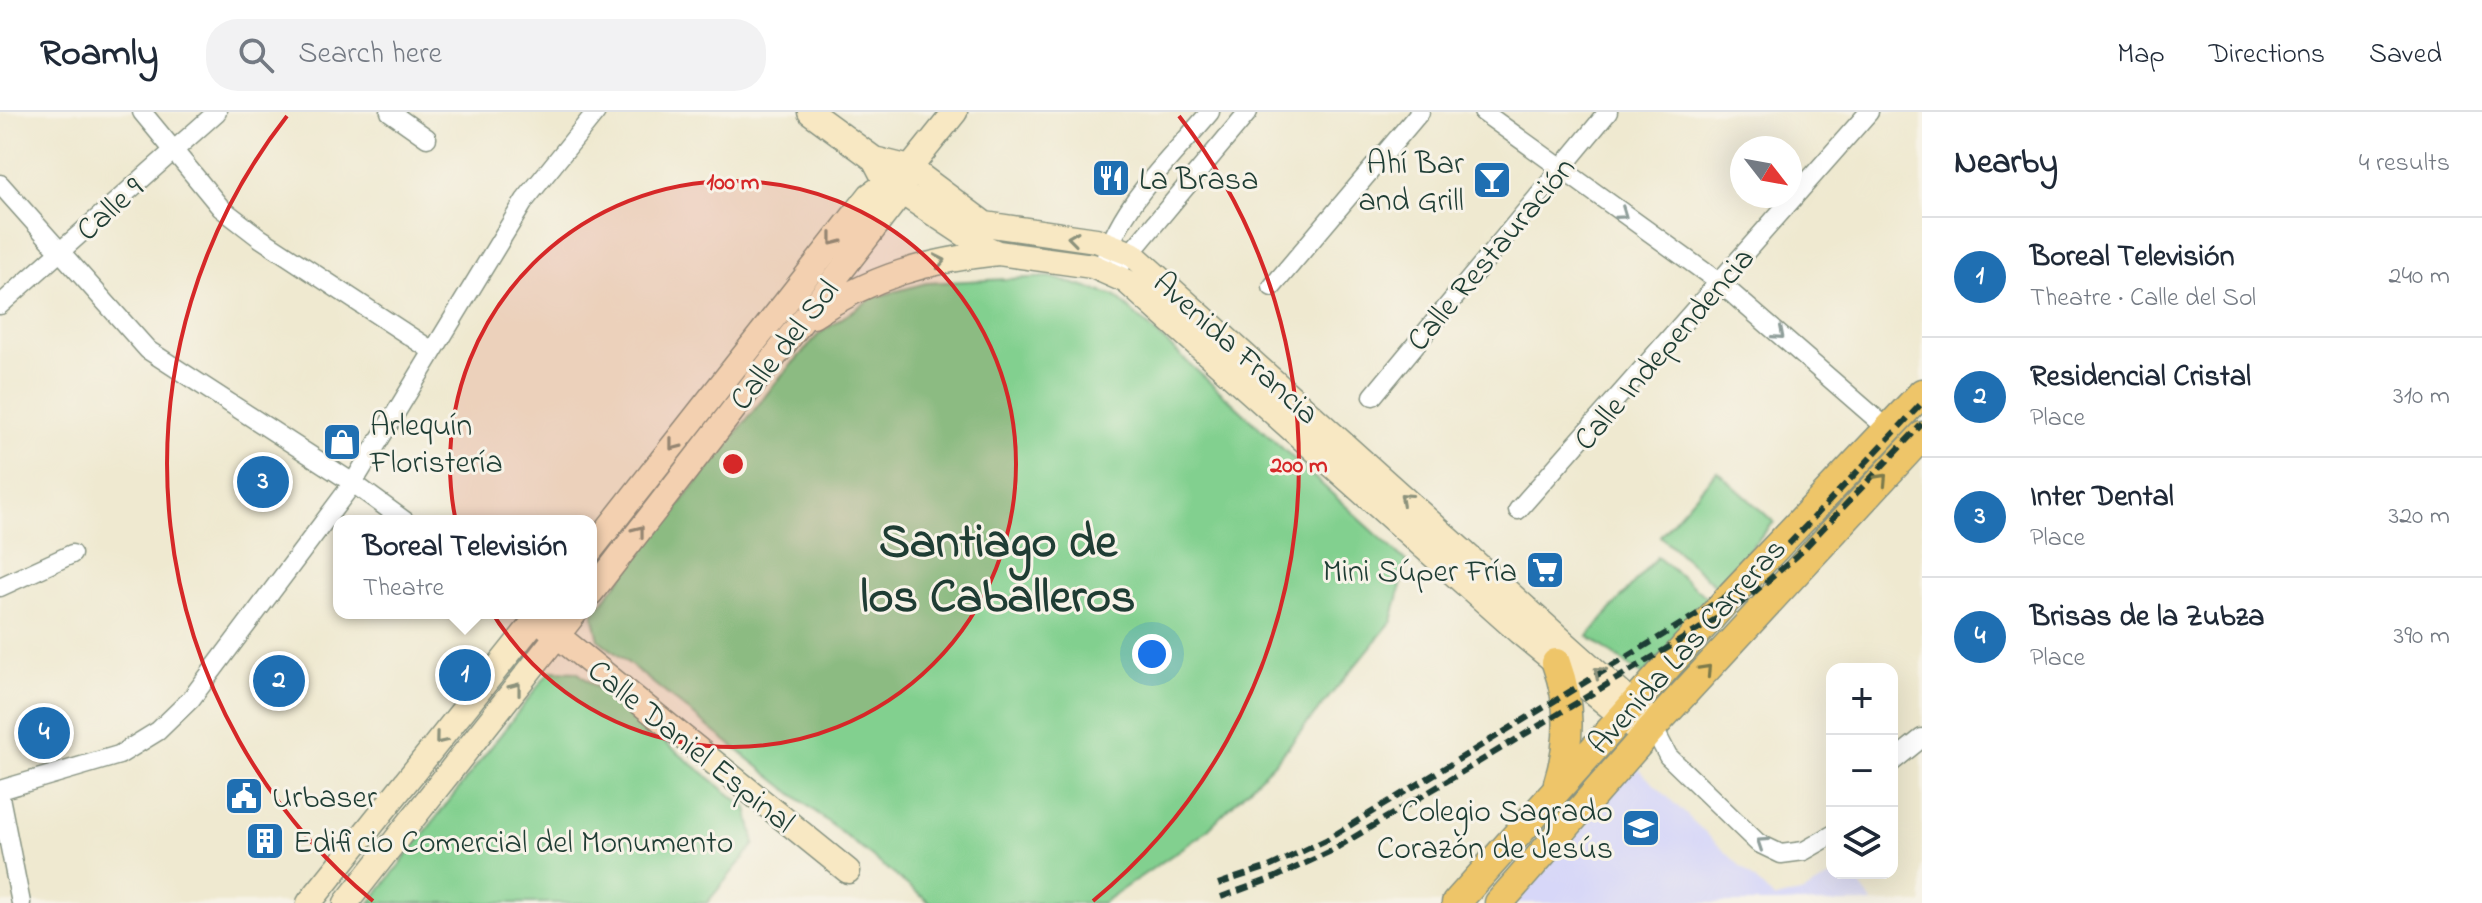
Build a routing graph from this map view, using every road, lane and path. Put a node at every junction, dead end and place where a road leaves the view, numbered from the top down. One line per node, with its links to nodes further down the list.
1 (142, 112): 14 (street)
2 (217, 112): 14 (street, Calle 9)
3 (390, 112): 13 (street)
4 (596, 112): 29 (street)
5 (810, 112): 15 (main road, Avenida Francia)
6 (955, 112): 16 (main road, Calle del Sol)
7 (1210, 112): 20 (street)
8 (1248, 112): 23 (street)
9 (1420, 112): 26 (street)
10 (1483, 112): 17 (street)
11 (1608, 112): 17 (street, Calle Restauración)
12 (1869, 112): 25 (street, Calle Independencia)
13 (427, 138)
14 (174, 150): 21 (street, Calle 9); 29 (street)
15 (874, 159): 16 (main road, Avenida Francia); 19 (main road, Avenida Francia)
16 (910, 168): 19 (main road, Calle del Sol); 20 (main road, Avenida Francia, one-way to 16)
17 (1558, 169): 25 (street, one-way to 25); 31 (street, Calle Restauración)
18 (0, 184): 21 (street)
19 (894, 187): 22 (main road, Avenida Francia); 28 (main road, Calle del Sol); 37 (main road, Calle del Sol, one-way to 37)
20 (1108, 244): 23 (main road, Avenida Francia); 24 (street)
21 (60, 252): 27 (street, Calle 9); 34 (street)
22 (998, 253): 24 (main road, Avenida Francia); 28 (main road, one-way to 22)
23 (1132, 254): 24 (street); 46 (main road, Avenida Francia, one-way to 23)
24 (1108, 271): 45 (main road, Avenida Francia)
25 (1720, 283): 32 (street, one-way to 32); 35 (street, Calle Independencia)
26 (1272, 287)
27 (0, 305)
28 (794, 328): 39 (main road, Calle del Sol, one-way to 28)
29 (431, 350): 34 (street)
30 (1922, 393): 32 (main road, Avenida Las Carreras)
31 (1373, 396)
32 (1888, 429): 46 (main road, Avenida Las Carreras)
33 (1919, 447): 47 (main road, Avenida Las Carreras, one-way to 33)
34 (353, 483): 36 (street); 51 (street)
35 (1518, 510)
36 (397, 515)
37 (597, 542)
38 (72, 554): 40 (street)
39 (597, 585)
40 (0, 587)
41 (533, 619): 56 (main road, one-way to 56)
42 (540, 619): 44 (main road, Calle Daniel Espinal)
43 (571, 619): 44 (main road)
44 (558, 636): 54 (main road, Calle Daniel Espinal); 57 (main road, one-way to 44)
45 (1556, 663): 46 (main road, Avenida Francia); 50 (main road)
46 (1627, 709): 47 (main road, Avenida Francia); 50 (main road, Avenida Las Carreras)
47 (1649, 732): 53 (street, one-way to 47); 59 (main road, Avenida Las Carreras)
48 (1922, 738): 49 (street)
49 (1898, 757)
50 (1557, 788): 58 (main road, Avenida Las Carreras)
51 (0, 790)
52 (0, 797): 55 (street)
53 (1826, 838)
54 (848, 871)
55 (21, 903)
56 (309, 903)
57 (346, 903)
58 (1456, 903)
59 (1499, 903)

